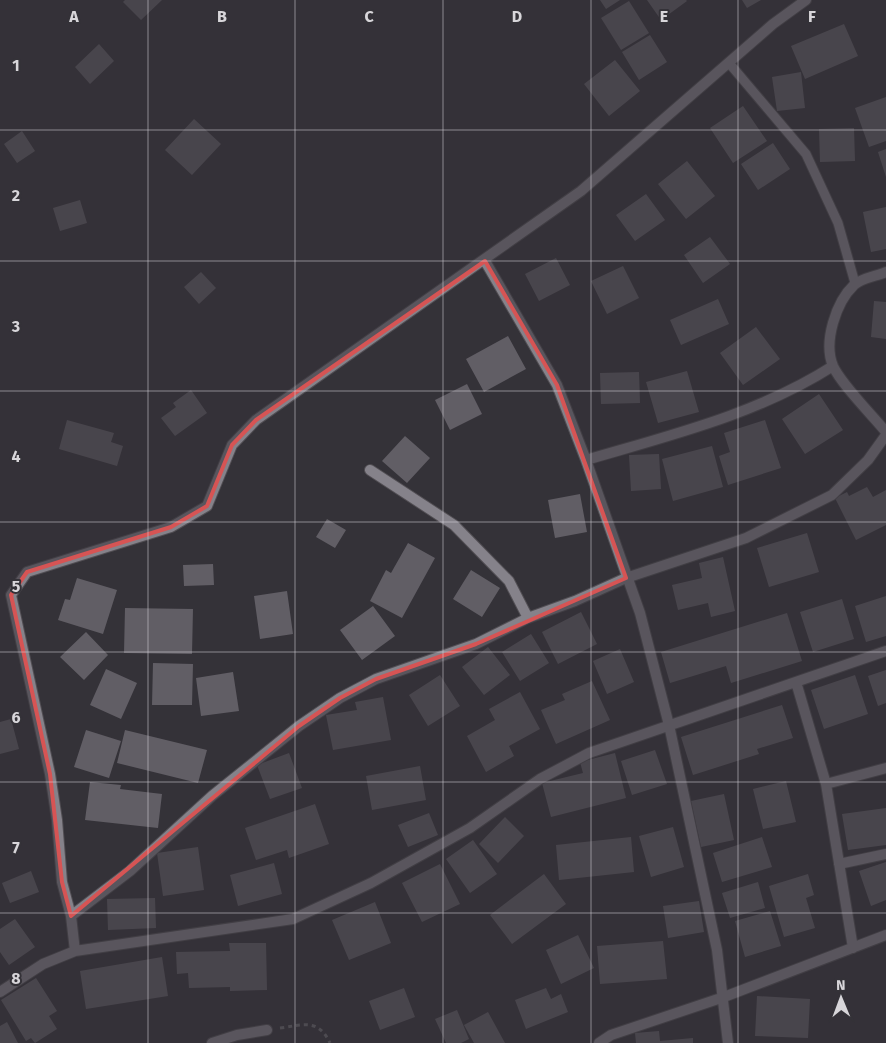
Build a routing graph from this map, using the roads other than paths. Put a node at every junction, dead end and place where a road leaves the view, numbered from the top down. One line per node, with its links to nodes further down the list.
1 (806, 0): 2 (street)
2 (728, 63): 3 (street); 5 (lane)
3 (484, 261): 8 (street); 19 (street)
4 (886, 272): 5 (street)
5 (855, 283): 6 (street)
6 (833, 366): 7 (street); 8 (street)
7 (886, 433): 10 (street)
8 (586, 460): 10 (street)
9 (370, 470): 11 (street)
10 (626, 578): 11 (street); 14 (street)
11 (528, 618): 19 (street)
12 (886, 651): 13 (street)
13 (796, 682): 14 (street); 16 (street)
14 (669, 725): 22 (street); 24 (street)
15 (886, 768): 16 (street)
16 (826, 784): 18 (street)
17 (886, 854): 18 (street)
18 (839, 864): 21 (street)
19 (71, 916): 22 (street)
20 (886, 935): 21 (street)
21 (853, 948): 24 (street)
22 (75, 951): 23 (street)
23 (0, 992)
24 (724, 997): 27 (street); 28 (street)
25 (267, 1030): 26 (street)
26 (212, 1043)
27 (598, 1043)
28 (728, 1043)

